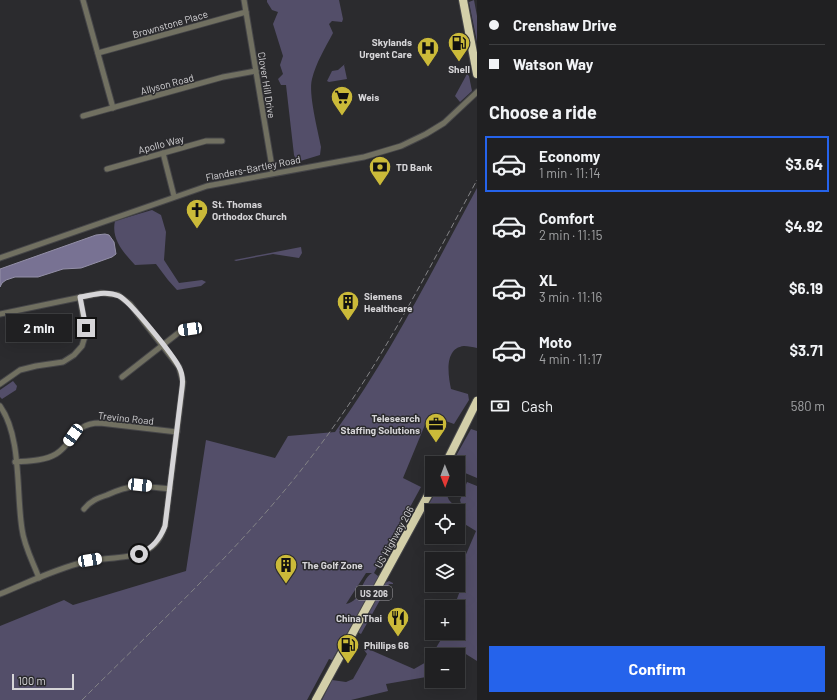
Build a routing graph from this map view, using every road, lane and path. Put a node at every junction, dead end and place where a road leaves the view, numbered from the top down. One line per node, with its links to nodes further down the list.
1 (83, 0): 5 (street)
2 (244, 0): 4 (street, Clover Hill Drive)
3 (463, 0): 7 (highway)
4 (246, 12): 5 (street, Brownstone Place); 6 (street, Clover Hill Drive)
5 (98, 53): 9 (street)
6 (256, 71): 9 (street, Allyson Road); 14 (street, Clover Hill Drive)
7 (477, 74)
8 (477, 92): 14 (street, Flanders-Bartley Road)
9 (113, 108): 10 (street, Allyson Road)
10 (83, 116)
11 (222, 141): 12 (street, Apollo Way)
12 (163, 153): 13 (street, Apollo Way); 15 (street)
13 (107, 169)
14 (273, 173): 15 (street, Flanders-Bartley Road)
15 (174, 196): 16 (street, Flanders-Bartley Road)
16 (0, 258)
17 (80, 297): 18 (street); 20 (street); 22 (street)
18 (0, 314)
19 (190, 329): 20 (street)
20 (162, 345): 21 (street); 25 (street)
21 (122, 377)
22 (0, 384)
23 (477, 401): 26 (highway)
24 (0, 406): 27 (street)
25 (177, 432): 27 (street, Trevino Road); 28 (street)
26 (450, 456)
27 (15, 462): 31 (street)
28 (170, 489): 30 (street); 31 (street)
29 (428, 496): 33 (highway, US Highway 206 / US 206)
30 (84, 509)
31 (40, 578): 32 (street)
32 (0, 594)
33 (316, 700)

